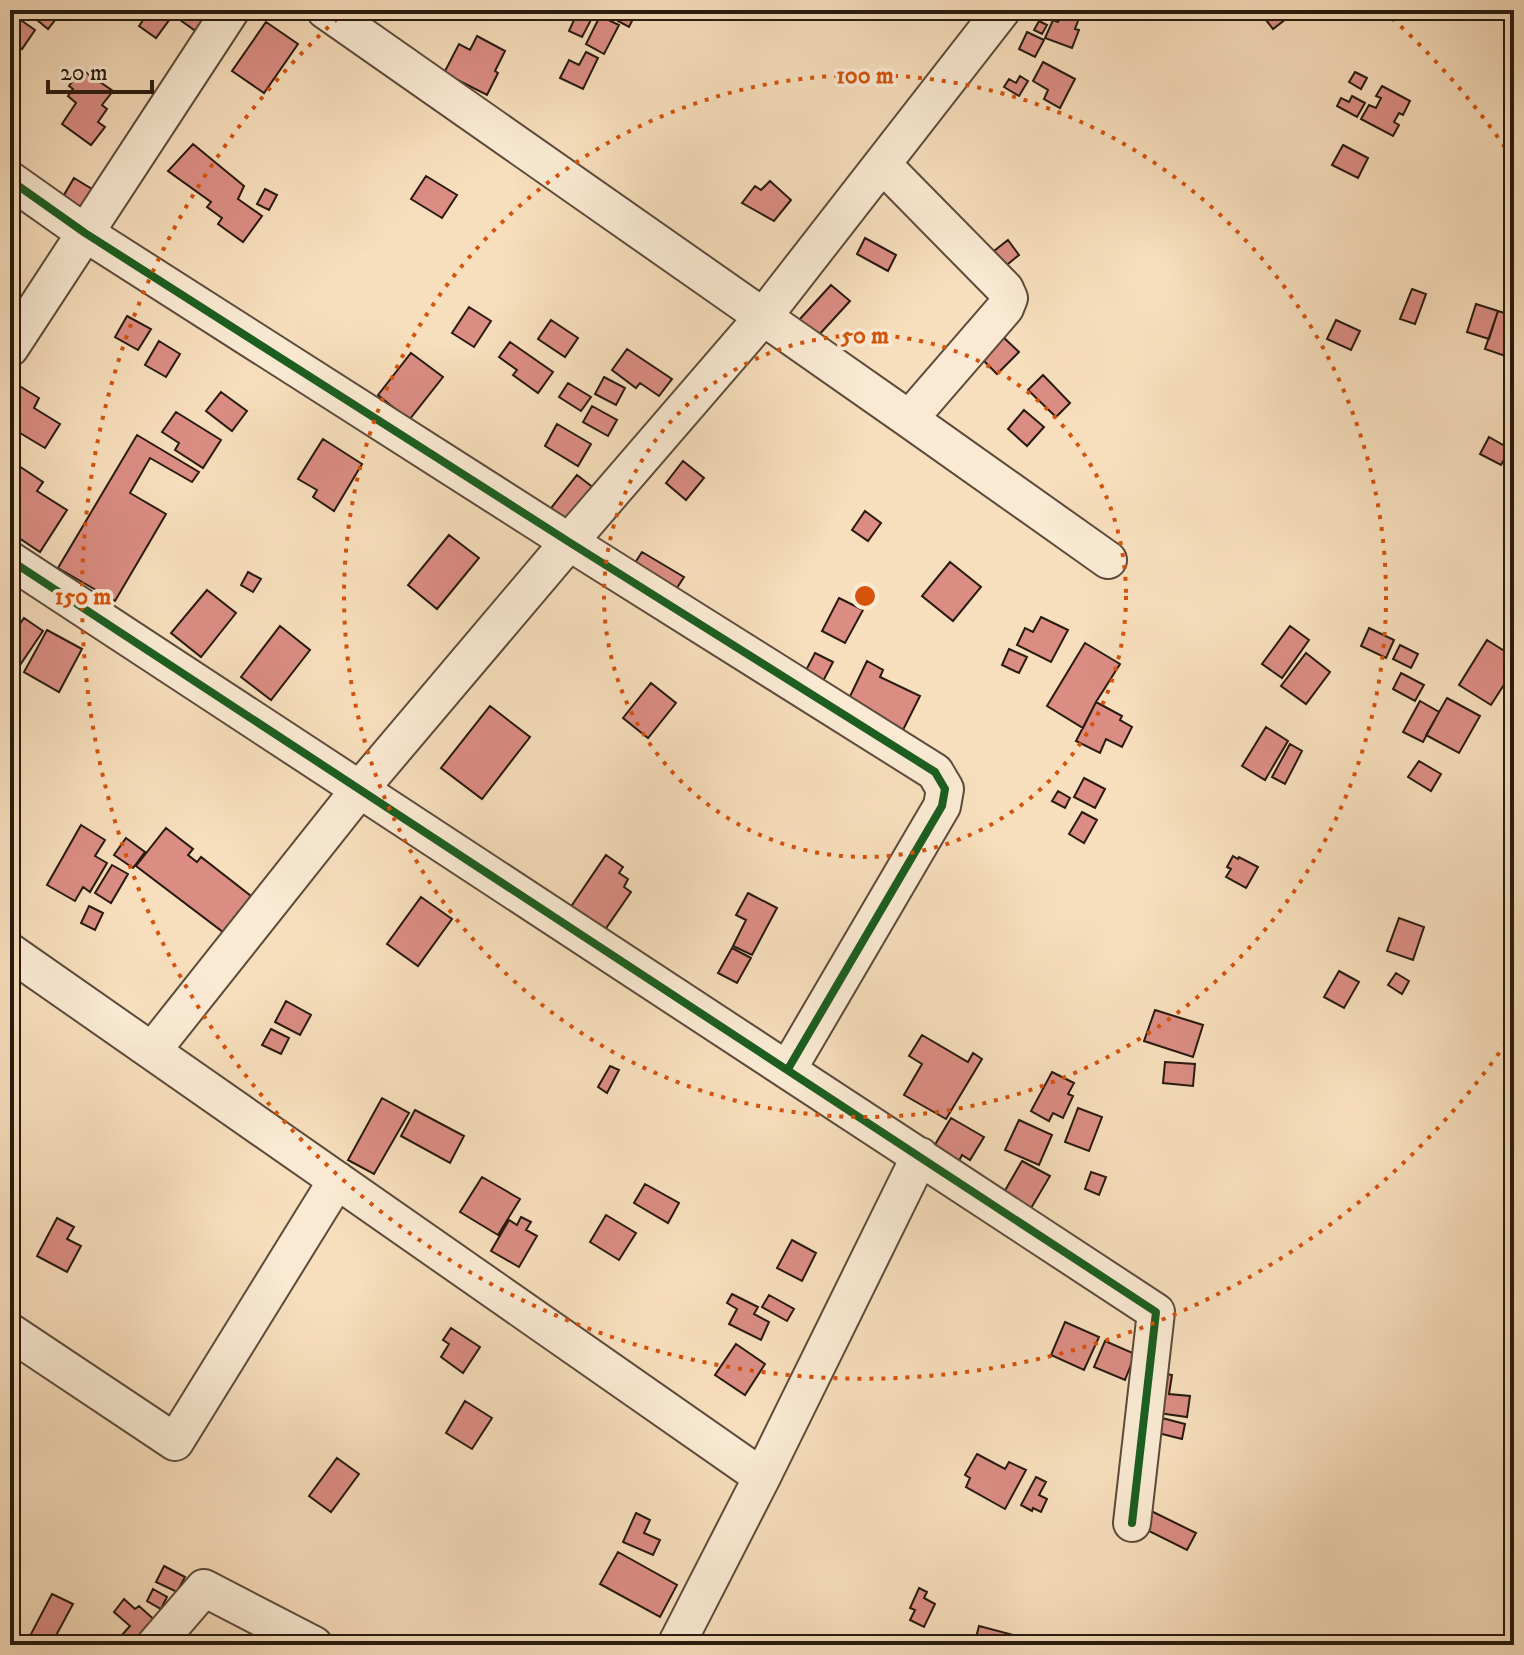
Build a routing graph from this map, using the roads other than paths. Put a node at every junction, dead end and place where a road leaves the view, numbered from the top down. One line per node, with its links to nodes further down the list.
1 (231, 10): 6 (street)
2 (325, 10): 7 (street)
3 (1002, 10): 4 (street)
4 (882, 164): 7 (street); 9 (street)
5 (10, 180): 6 (street)
6 (85, 233): 8 (street); 10 (street)
7 (763, 317): 9 (street); 10 (street)
8 (10, 348)
9 (909, 419): 12 (street)
10 (569, 542): 13 (street); 16 (street)
11 (10, 560): 13 (street)
12 (1108, 560)
13 (360, 789): 15 (street); 16 (street)
14 (10, 952): 15 (street)
15 (152, 1051): 18 (street)
16 (788, 1069): 17 (street)
17 (920, 1156): 20 (street); 21 (street)
18 (337, 1180): 19 (street); 20 (street)
19 (10, 1332)
20 (762, 1477): 24 (street)
21 (1132, 1523)
22 (155, 1645): 23 (street)
23 (314, 1645)
24 (676, 1645)

